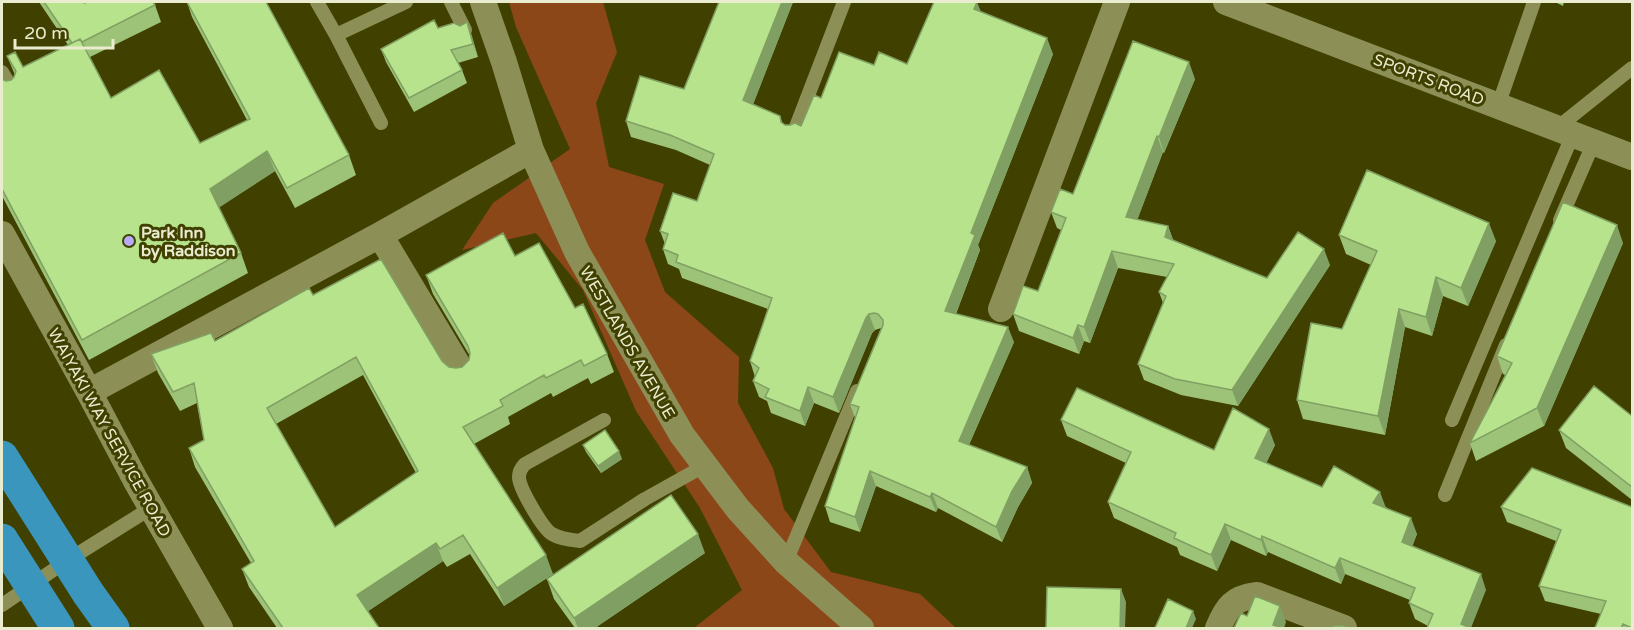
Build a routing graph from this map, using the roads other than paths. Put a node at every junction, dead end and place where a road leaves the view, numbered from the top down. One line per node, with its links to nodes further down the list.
1 (317, 2): 10 (lane)
2 (406, 2): 10 (lane)
3 (451, 2): 9 (lane)
4 (483, 2): 18 (street, WESTLANDS AVENUE)
5 (844, 2): 16 (lane)
6 (1117, 2): 23 (street)
7 (1226, 2): 14 (street, SPORTS ROAD)
8 (1534, 2): 14 (lane)
9 (465, 30)
10 (336, 35): 15 (lane)
11 (1632, 68): 17 (lane)
12 (2, 72): 13 (lane)
13 (14, 92)
14 (1498, 106): 17 (street, SPORTS ROAD)
15 (381, 123)
16 (794, 132)
17 (1575, 135): 19 (street, SPORTS ROAD); 22 (lane); 29 (lane)
18 (531, 150): 21 (street); 31 (street, WESTLANDS AVENUE)
19 (1632, 157)
20 (2, 234): 27 (street, WAIYAKI WAY SERVICE ROAD)
21 (380, 235): 25 (street); 27 (street)
22 (1553, 237)
23 (1001, 309)
24 (1512, 332): 32 (lane)
25 (462, 372)
26 (862, 380): 36 (lane)
27 (89, 392): 33 (street, WAIYAKI WAY SERVICE ROAD)
28 (604, 420): 31 (lane)
29 (1452, 420)
30 (2, 457): 35 (highway)
31 (704, 466): 36 (street, WESTLANDS AVENUE)
32 (1445, 495)
33 (152, 508): 35 (lane); 41 (street, WAIYAKI WAY SERVICE ROAD)
34 (2, 540): 37 (highway)
35 (68, 560): 37 (lane); 40 (highway)
36 (786, 562): 42 (street, WESTLANDS AVENUE)
37 (31, 586): 38 (lane); 39 (highway)
38 (2, 605)
39 (58, 628)
40 (113, 628)
41 (220, 628)
42 (861, 628)
43 (1218, 628): 44 (street)
44 (1344, 628)

